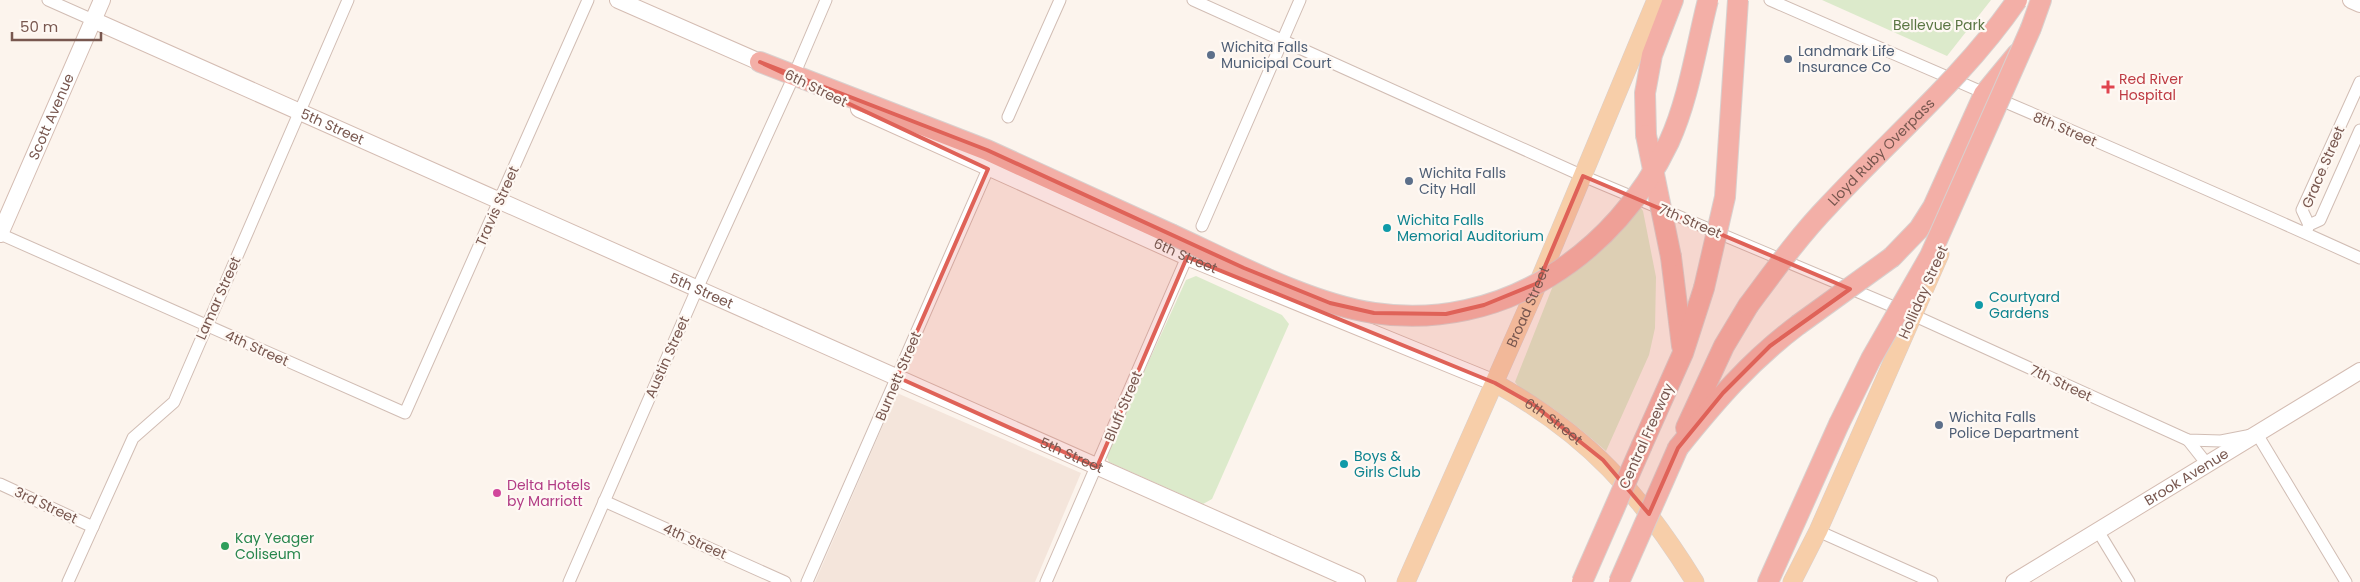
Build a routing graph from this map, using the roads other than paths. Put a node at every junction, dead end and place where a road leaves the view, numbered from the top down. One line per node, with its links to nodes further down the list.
1 (48, 0): 20 (street, 5th Street)
2 (102, 0): 20 (main road, Scott Avenue)
3 (348, 0): 29 (street, Lamar Street)
4 (588, 0): 34 (street, Travis Street)
5 (618, 0): 23 (main road)
6 (826, 0): 24 (street, Austin Street)
7 (1060, 0): 30 (street)
8 (1193, 0): 22 (street, 7th Street)
9 (1300, 0): 22 (street)
10 (1656, 0): 33 (main road, Broad Street)
11 (1673, 0): 43 (highway, bridge)
12 (1708, 0): 24 (highway, bridge)
13 (1738, 0): 43 (highway, Central Freeway, bridge)
14 (1770, 0): 26 (street, 8th Street)
15 (2017, 0): 50 (highway, Lloyd Ruby Overpass, bridge)
16 (2041, 0): 68 (highway, bridge)
17 (2050, 0): 21 (main road, Holliday Street)
18 (2351, 0): 19 (main road)
19 (2360, 4)
20 (93, 20): 29 (main road, 5th Street); 37 (main road, Scott Avenue)
21 (2040, 25): 26 (highway); 27 (main road, Holliday Street)
22 (1283, 41): 33 (street, 7th Street); 35 (street)
23 (760, 62): 24 (highway)
24 (794, 76): 32 (main road, 6th Street); 40 (street, Austin Street)
25 (2360, 82): 28 (street, Grace Street)
26 (1984, 94): 27 (street, 8th Street); 50 (highway, bridge)
27 (2007, 104): 36 (street, 8th Street); 41 (main road, Holliday Street)
28 (2355, 107): 36 (street, Grace Street)
29 (300, 112): 34 (main road, 5th Street); 42 (street, Lamar Street)
30 (1008, 118)
31 (2360, 130): 36 (street, Grace Street)
32 (988, 168): 38 (main road, 6th Street); 45 (street, Burnett Street)
33 (1583, 176): 41 (street, 7th Street); 46 (main road, Broad Street)
34 (500, 200): 40 (main road, 5th Street); 47 (street, Travis Street)
35 (1202, 226)
36 (2307, 229): 39 (street, 8th Street)
37 (0, 234): 42 (street, 4th Street)
38 (1187, 257): 46 (main road, 6th Street); 52 (street, Bluff Street)
39 (2360, 258)
40 (697, 289): 45 (main road, 5th Street); 54 (street, Austin Street)
41 (1913, 315): 49 (street, 7th Street); 56 (main road, Holliday Street)
42 (205, 326): 47 (street, 4th Street); 55 (street, Lamar Street)
43 (1683, 353): 65 (highway, Central Freeway, bridge)
44 (2360, 371): 48 (main road, Brook Avenue)
45 (897, 378): 52 (main road, 5th Street); 61 (street, Burnett Street)
46 (1495, 384): 64 (main road, Broad Street); 67 (main road, 6th Street)
47 (405, 413)
48 (2257, 434): 49 (street, 7th Street); 51 (main road, Brook Avenue); 73 (street)
49 (2188, 440): 51 (street, 7th Street)
50 (1678, 448): 66 (highway, bridge)
51 (2207, 464): 57 (main road, Brook Avenue)
52 (1097, 467): 62 (street, Bluff Street); 63 (main road, 5th Street)
53 (0, 484): 55 (street, 3rd Street)
54 (604, 501): 59 (street, Austin Street); 60 (street, 4th Street)
55 (93, 527): 58 (street, Lamar Street)
56 (1818, 531): 69 (main road, Holliday Street); 70 (street)
57 (2098, 531): 71 (main road, Brook Avenue); 72 (street)
58 (68, 582)
59 (568, 582)
60 (785, 582)
61 (807, 582)
62 (1046, 582)
63 (1356, 582)
64 (1406, 582)
65 (1582, 582)
66 (1619, 582)
67 (1696, 582)
68 (1768, 582)
69 (1792, 582)
70 (1932, 582)
71 (2014, 582)
72 (2130, 582)
73 (2346, 582)

